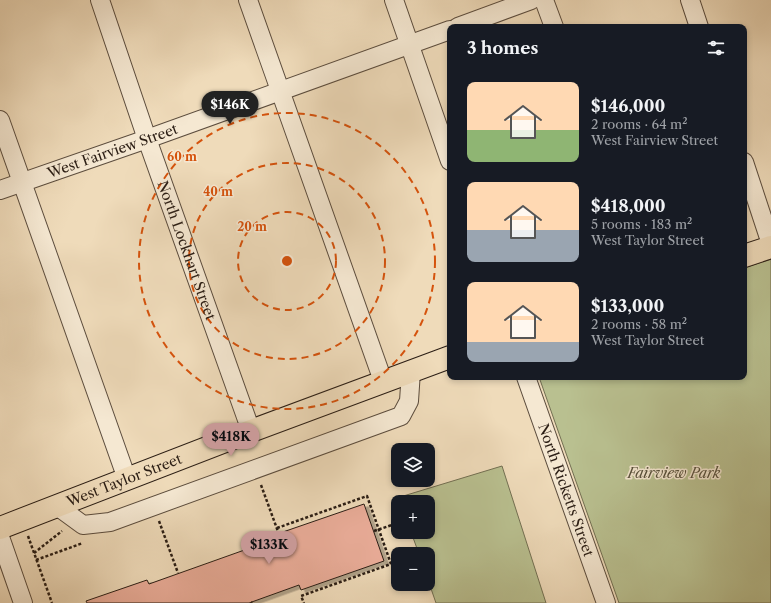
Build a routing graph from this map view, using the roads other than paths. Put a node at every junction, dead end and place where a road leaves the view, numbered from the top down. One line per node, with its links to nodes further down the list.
1 (100, 0): 14 (street, North Lockhart Street)
2 (248, 0): 12 (street)
3 (394, 0): 11 (street)
4 (531, 0): 7 (street)
5 (544, 0): 8 (street)
6 (690, 0): 9 (street)
7 (466, 24)
8 (553, 24)
9 (698, 24)
10 (447, 31): 11 (street, West Fairview Street)
11 (410, 45): 12 (street, West Fairview Street); 15 (street)
12 (280, 92): 14 (street, West Fairview Street); 25 (street)
13 (0, 120): 17 (street)
14 (147, 139): 17 (street, West Fairview Street); 26 (street, North Lockhart Street)
15 (447, 152)
16 (747, 171): 19 (street)
17 (22, 182): 18 (street, West Fairview Street); 27 (street)
18 (0, 190)
19 (771, 244)
20 (771, 247): 21 (main road)
21 (747, 255)
22 (447, 358): 23 (main road, West Taylor Street)
23 (410, 371): 25 (main road, West Taylor Street); 28 (street)
24 (527, 380): 32 (street, North Ricketts Street)
25 (383, 382): 26 (main road, West Taylor Street)
26 (251, 431): 27 (main road, West Taylor Street)
27 (127, 479): 28 (main road, West Taylor Street)
28 (57, 506): 29 (main road, West Taylor Street)
29 (8, 525)
30 (0, 537): 31 (street)
31 (23, 603)
32 (606, 603)

